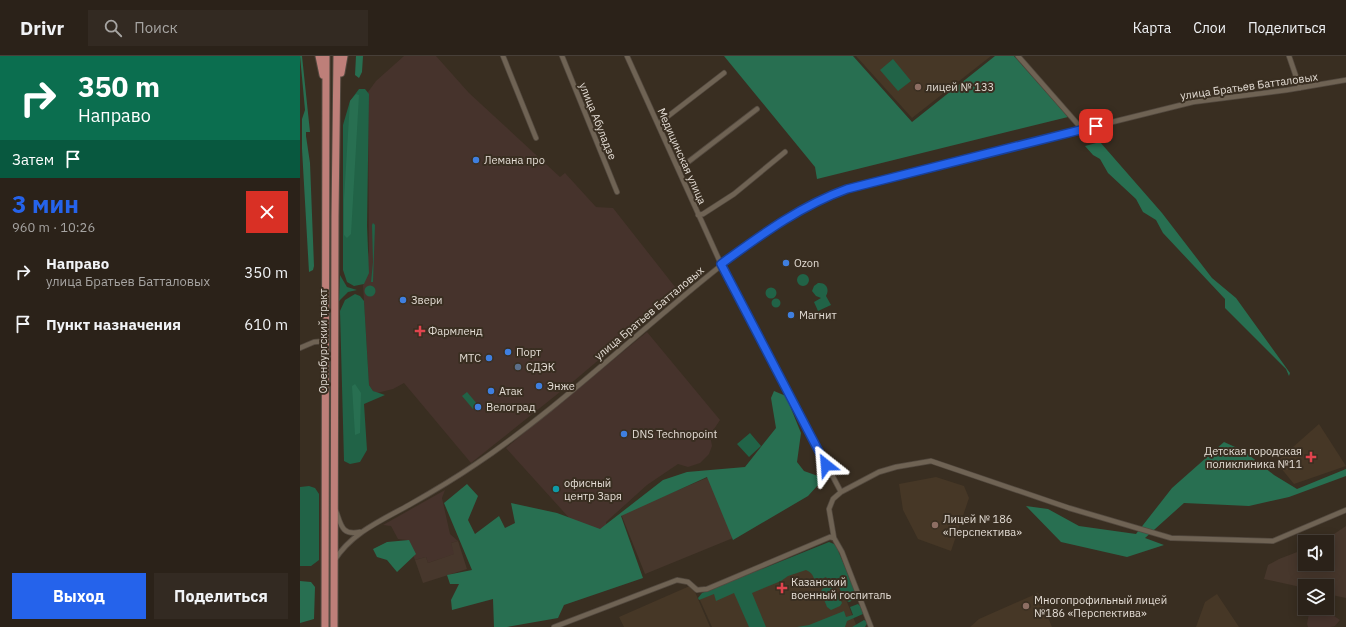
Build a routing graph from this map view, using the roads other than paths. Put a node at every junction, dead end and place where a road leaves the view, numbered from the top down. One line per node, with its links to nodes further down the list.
1 (319, 56): 12 (main road)
2 (326, 56): 12 (main road, Оренбургский тракт)
3 (337, 56): 13 (main road, Оренбургский тракт)
4 (344, 56): 13 (main road)
5 (503, 56): 18 (street)
6 (562, 56): 21 (street, улица Абуладзе)
7 (627, 56): 16 (street, Медицинская улица)
8 (1018, 56): 17 (street)
9 (1289, 56): 14 (street)
10 (724, 73): 16 (street)
11 (1346, 80): 14 (street, улица Братьев Батталовых)
12 (325, 85): 24 (main road, Оренбургский тракт)
13 (338, 85): 27 (main road, Оренбургский тракт)
14 (1300, 88): 17 (street, улица Братьев Батталовых)
15 (757, 109): 20 (street)
16 (658, 124): 20 (street, Медицинская улица)
17 (1082, 129): 23 (street, улица Братьев Батталовых)
18 (536, 138)
19 (786, 152): 22 (street)
20 (679, 169): 22 (street, Медицинская улица)
21 (618, 192)
22 (698, 215): 23 (street, Медицинская улица)
23 (721, 264): 26 (street, Медицинская улица); 29 (street, улица Братьев Батталовых)
24 (326, 341): 25 (street); 32 (main road, Оренбургский тракт)
25 (300, 348)
26 (841, 492): 28 (street); 30 (street)
27 (334, 506): 29 (street, улица Братьев Батталовых); 31 (main road, Оренбургский тракт)
28 (1346, 510)
29 (363, 531): 31 (street, улица Братьев Батталовых)
30 (834, 538): 34 (street); 35 (street)
31 (333, 563): 33 (main road, Оренбургский тракт)
32 (324, 627)
33 (334, 627)
34 (554, 627)
35 (871, 627)

